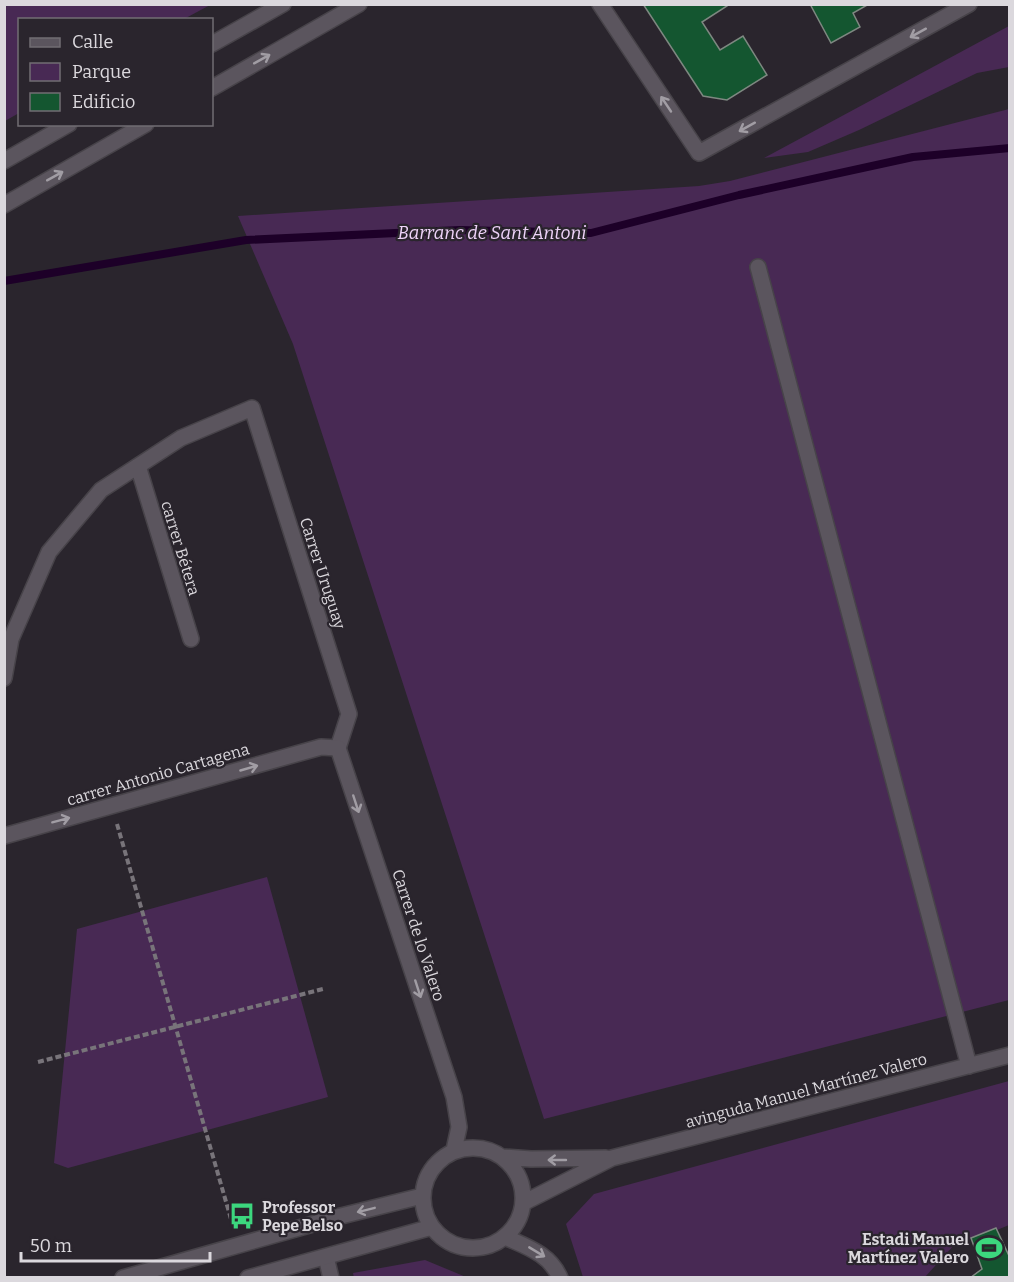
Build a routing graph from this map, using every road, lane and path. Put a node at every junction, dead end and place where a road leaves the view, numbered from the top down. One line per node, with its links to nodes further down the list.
1 (283, 4): 5 (street)
2 (359, 4): 6 (street, one-way to 2)
3 (600, 4): 4 (street, one-way to 3)
4 (969, 4)
5 (213, 43)
6 (213, 87)
7 (65, 126): 9 (street)
8 (142, 126): 10 (street, one-way to 8)
9 (4, 161)
10 (4, 205)
11 (758, 267): 22 (street)
12 (138, 466): 13 (street, carrer Bétera); 14 (street); 15 (street, Carrer Uruguay)
13 (191, 639)
14 (4, 678)
15 (338, 748): 16 (street, carrer Antonio Cartagena, one-way to 15); 23 (street, Carrer de lo Valero, one-way to 23)
16 (111, 806): 17 (street, carrer Antonio Cartagena, one-way to 16); 19 (path)
17 (4, 836)
18 (323, 989): 19 (path)
19 (176, 1027): 21 (path); 30 (path)
20 (1010, 1055): 22 (street, avinguda Manuel Martínez Valero)
21 (38, 1062)
22 (969, 1066): 25 (street, avinguda Manuel Martínez Valero)
23 (454, 1150): 24 (street); 26 (street)
24 (503, 1157): 25 (street, avinguda Manuel Martínez Valero, one-way to 24); 27 (street)
25 (612, 1158): 27 (street, avinguda Manuel Martínez Valero)
26 (422, 1196): 28 (street); 30 (street, one-way to 30)
27 (523, 1203): 29 (street)
28 (432, 1227): 29 (street); 31 (street)
29 (505, 1237): 35 (street, one-way to 35)
30 (239, 1246): 32 (street)
31 (326, 1257): 33 (street); 34 (street)
32 (123, 1278)
33 (248, 1278)
34 (331, 1278)
35 (560, 1278)

